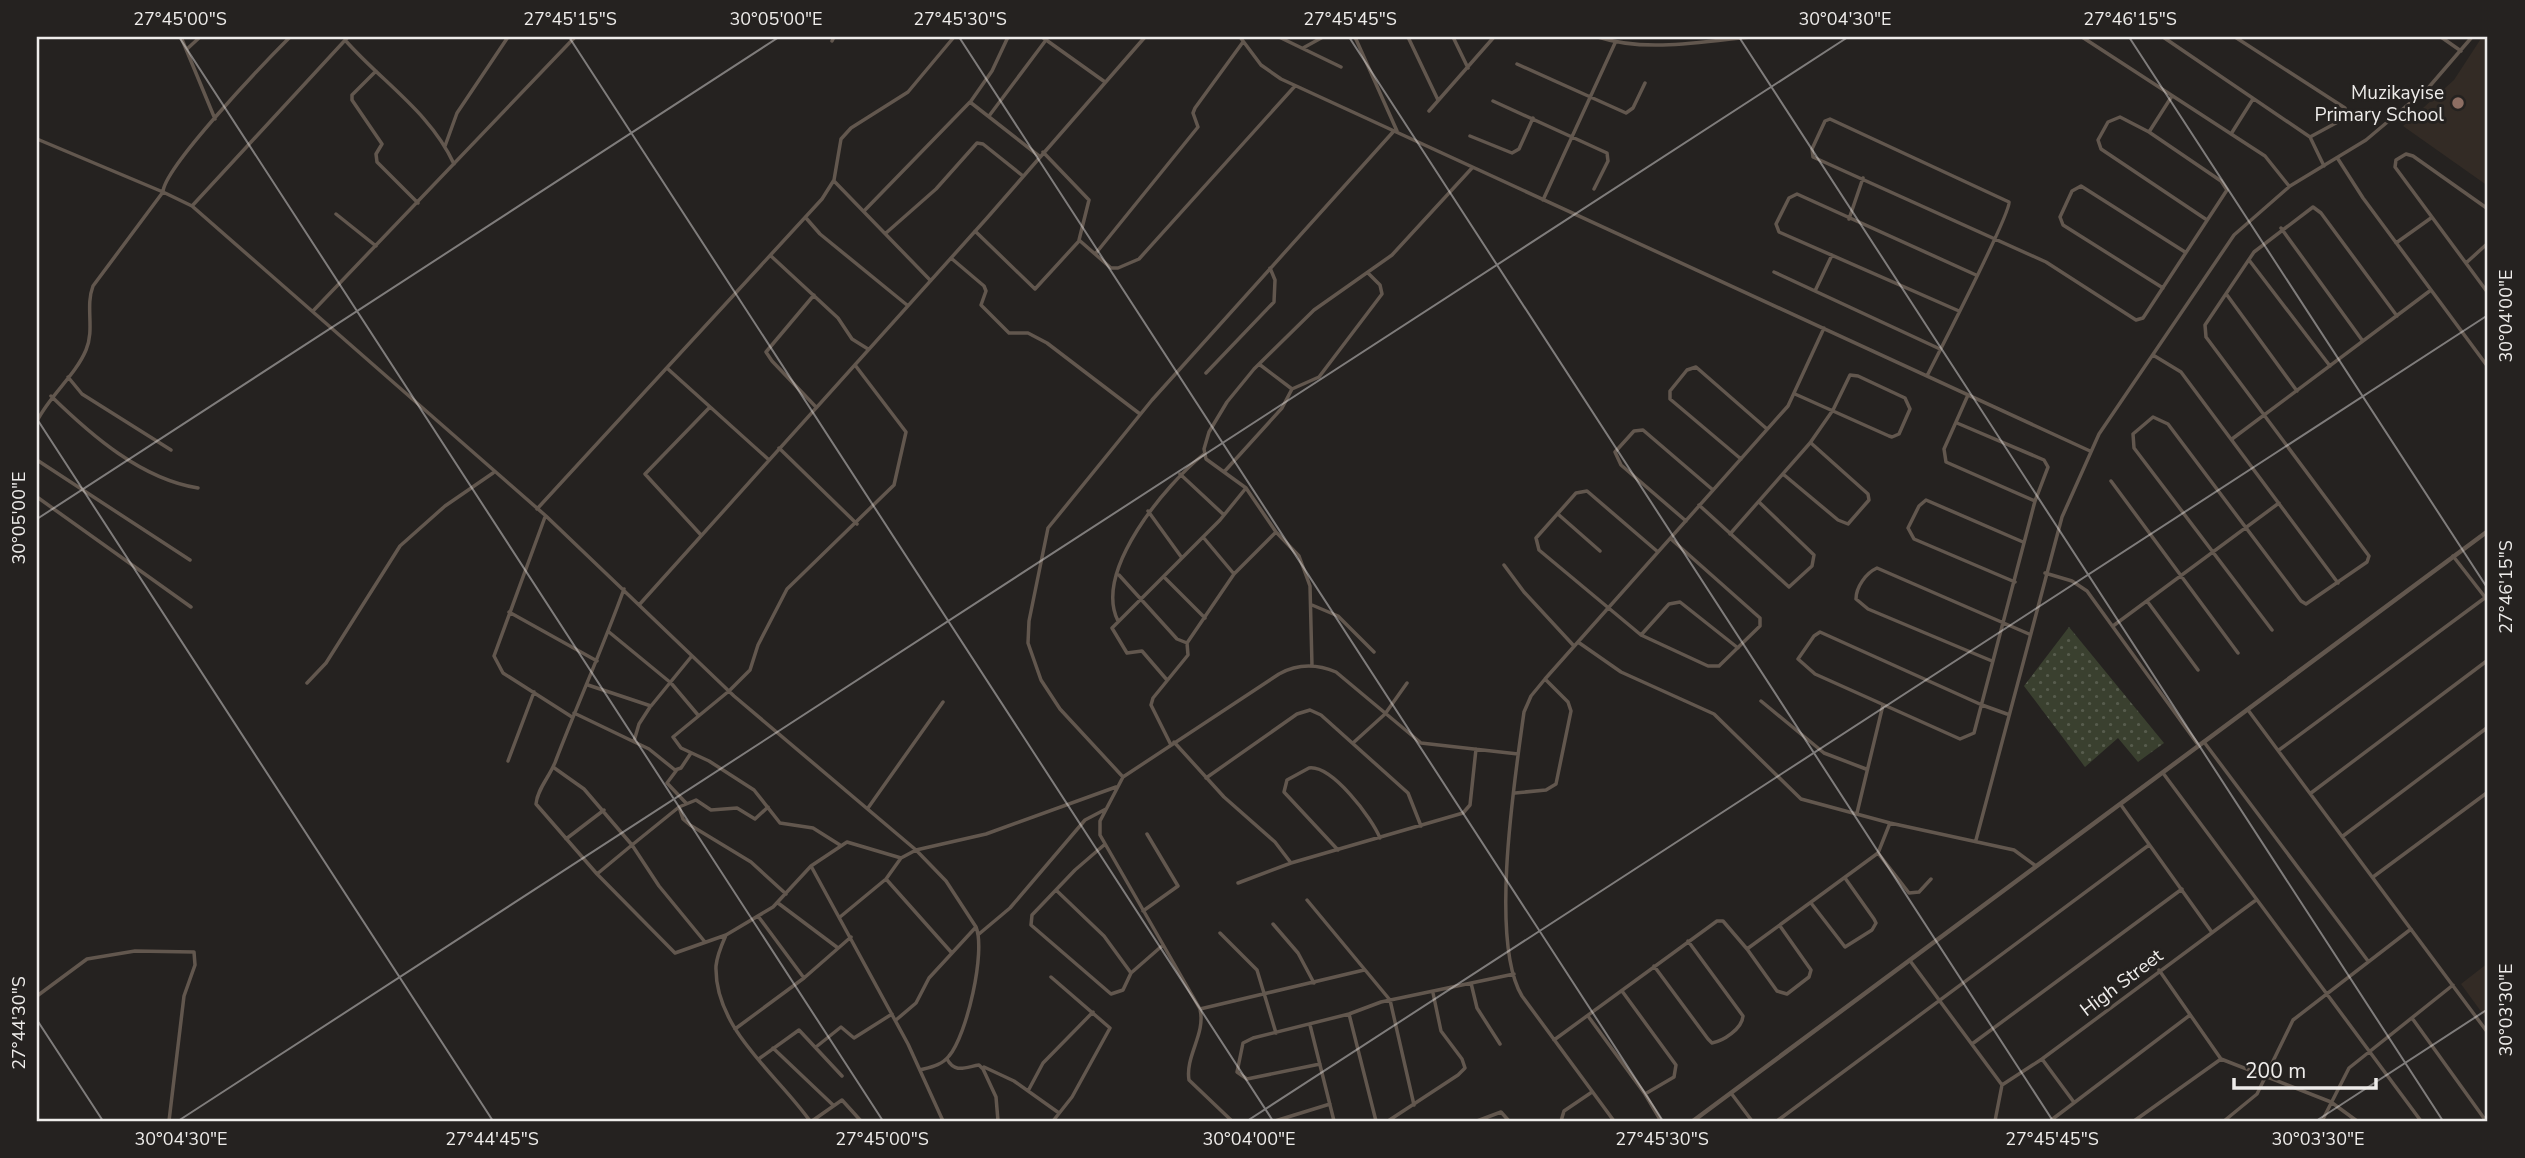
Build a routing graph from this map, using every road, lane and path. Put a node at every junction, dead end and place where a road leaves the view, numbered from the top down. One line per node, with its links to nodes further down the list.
1 (181, 37): 27 (street)
2 (200, 37): 27 (street)
3 (290, 37): 45 (street)
4 (508, 37): 53 (street)
5 (575, 37): 56 (street)
6 (954, 37): 61 (street)
7 (1008, 37): 41 (street)
8 (1145, 37): 33 (street)
9 (1279, 37): 26 (street)
10 (1323, 37): 26 (street)
11 (1355, 37): 46 (street)
12 (1408, 37): 39 (street)
13 (1453, 37): 31 (street)
14 (1494, 37): 31 (street)
15 (1598, 37): 25 (street)
16 (1752, 37): 25 (street)
17 (2082, 37): 36 (street)
18 (2162, 37): 38 (street)
19 (2235, 37): 51 (street)
20 (2441, 37): 28 (street)
21 (2472, 37): 28 (street)
22 (346, 38): 32 (street); 67 (street)
23 (1044, 38): 33 (street); 43 (street)
24 (1242, 39): 35 (street); 83 (street)
25 (1615, 43): 37 (street)
26 (1303, 48): 30 (street)
27 (187, 49): 45 (street)
28 (2461, 51): 55 (street)
29 (1517, 64): 37 (street)
30 (1341, 67)
31 (1468, 68): 39 (street)
32 (376, 71): 53 (street); 66 (street)
33 (1105, 82): 54 (street)
34 (1645, 83): 37 (street)
35 (1295, 86): 46 (street); 83 (street)
36 (2172, 96): 47 (street); 48 (street)
37 (1589, 98): 50 (street)
38 (2253, 99): 48 (street); 51 (street)
39 (1438, 100): 42 (street)
40 (1493, 101): 44 (street)
41 (970, 102): 43 (street); 69 (street)
42 (1429, 111)
43 (989, 116): 54 (street)
44 (1533, 118): 49 (street); 50 (street)
45 (215, 119): 64 (street)
46 (1395, 132): 58 (street); 90 (street)
47 (2149, 132): 74 (street); 74 (street)
48 (2231, 134): 62 (street)
49 (1470, 136)
50 (1572, 136): 63 (street); 65 (street)
51 (2310, 137): 57 (street)
52 (37, 139): 64 (street)
53 (445, 146): 56 (street)
54 (1041, 154): 59 (street); 79 (street)
55 (2338, 159): 57 (street); 80 (street)
56 (454, 164): 66 (street)
57 (2324, 166): 62 (street)
58 (1472, 168): 65 (street); 92 (street)
59 (1023, 176): 76 (street); 77 (street)
60 (1863, 178): 73 (street); 78 (street); 78 (street)
61 (834, 180): 69 (street); 71 (street)
62 (2290, 186): 109 (street)
63 (1594, 189)
64 (163, 192): 67 (street); 117 (street)
65 (1543, 201): 105 (street)
66 (418, 203): 82 (street)
67 (192, 206): 102 (street)
68 (2488, 209): 72 (street)
69 (864, 211): 77 (street)
70 (336, 214): 82 (street)
71 (806, 218): 86 (street); 101 (street)
72 (2431, 218): 80 (street); 89 (street)
73 (1849, 219): 85 (street); 93 (street)
74 (2207, 220): 84 (street)
75 (2281, 228): 88 (street); 104 (street); 106 (street)
76 (975, 231): 79 (street); 87 (street)
77 (886, 233): 94 (street)
78 (1994, 237): 93 (street); 95 (street)
79 (1079, 240): 83 (street)
80 (2396, 243): 96 (street)
81 (2488, 243): 89 (street)
82 (376, 246): 102 (street)
83 (1096, 253)
84 (2185, 253): 95 (street); 95 (street)
85 (1832, 255): 97 (street); 103 (street)
86 (771, 256): 99 (street); 114 (street)
87 (951, 258): 94 (street); 126 (street)
88 (2249, 260): 100 (street); 112 (street)
89 (2466, 263): 98 (street)
90 (1270, 268): 115 (street); 126 (street)
91 (1774, 272): 97 (street)
92 (1368, 273): 111 (street); 118 (street)
93 (1976, 275): 103 (street)
94 (930, 280): 101 (street)
95 (2163, 288)
96 (2431, 290): 104 (street); 113 (street)
97 (1815, 291): 108 (street)
98 (2488, 292)
99 (814, 295): 107 (street); 123 (street)
100 (2227, 295): 119 (street); 127 (street)
101 (907, 305): 107 (street)
102 (313, 311): 141 (street)
103 (1959, 311): 108 (street)
104 (2397, 316): 106 (street)
105 (1824, 328): 116 (street); 120 (street)
106 (2363, 341): 112 (street)
107 (867, 349): 110 (street)
108 (1940, 349): 116 (street)
109 (2153, 354): 131 (street); 135 (street)
110 (854, 364): 123 (street); 159 (street)
111 (1259, 364): 118 (street); 136 (street)
112 (2330, 366): 119 (street)
113 (2488, 367)
114 (668, 369): 124 (street); 153 (street)
115 (1206, 373)
116 (1927, 376): 121 (street)
117 (68, 377): 122 (street); 134 (street)
118 (1292, 389): 140 (street)
119 (2297, 391): 127 (street)
120 (1795, 394): 125 (street); 130 (street)
121 (1968, 395): 129 (street); 135 (street)
122 (51, 396): 128 (street); 145 (street)
123 (815, 405): 133 (street)
124 (710, 407): 139 (street); 164 (street)
125 (1833, 410): 125 (street); 132 (street)
126 (1140, 414): 242 (street)
127 (2264, 415): 131 (street); 181 (street)
128 (37, 421)
129 (1957, 423): 150 (street); 150 (street)
130 (1767, 429): 137 (street); 137 (street)
131 (2232, 439): 151 (street)
132 (1810, 443): 143 (street); 143 (street)
133 (779, 448): 139 (street); 159 (street)
134 (172, 450)
135 (2090, 451): 175 (street)
136 (1204, 454): 140 (street); 142 (street)
137 (1741, 459): 147 (street)
138 (37, 460): 173 (street)
139 (769, 460): 164 (street)
140 (1224, 472): 146 (street)
141 (494, 473): 153 (street); 213 (street)
142 (1180, 474): 154 (street); 155 (street)
143 (1783, 474): 149 (street)
144 (2111, 481): 178 (street)
145 (198, 488)
146 (1246, 488): 155 (street); 162 (street)
147 (1713, 490): 152 (street); 158 (street)
148 (37, 497): 188 (street)
149 (1759, 502): 163 (street); 163 (street)
150 (2035, 502): 167 (street)
151 (2279, 503): 160 (street); 181 (street)
152 (1699, 505): 158 (street); 163 (street)
153 (537, 509): 157 (street)
154 (1148, 512): 172 (street); 177 (street)
155 (1224, 515): 165 (street)
156 (1559, 515): 168 (street); 170 (street); 189 (street)
157 (546, 516): 182 (street); 190 (street)
158 (1686, 521): 166 (street)
159 (857, 524): 216 (street)
160 (2246, 528): 169 (street); 169 (street); 181 (street)
161 (2488, 531): 171 (street)
162 (1276, 532): 176 (street); 187 (street)
163 (1730, 534)
164 (701, 535): 186 (street)
165 (1203, 537): 172 (street); 176 (street)
166 (1671, 539): 170 (street); 201 (street)
167 (2024, 542): 180 (street); 180 (street)
168 (1600, 551)
169 (2215, 551): 178 (street); 195 (street)
170 (1658, 552): 189 (street)
171 (2453, 556): 184 (street); 223 (street)
172 (1182, 558): 179 (street)
173 (190, 560)
174 (1504, 565): 200 (street)
175 (2045, 573): 194 (street); 197 (street)
176 (1234, 574): 191 (street)
177 (1119, 575): 183 (street); 192 (street)
178 (2181, 575): 185 (street); 203 (street)
179 (1164, 577): 183 (street); 191 (street)
180 (2015, 582): 193 (street)
181 (2338, 583)
182 (624, 589): 186 (street); 196 (street)
183 (1142, 598): 192 (street); 199 (street)
184 (2487, 599): 234 (street)
185 (2147, 601): 194 (street); 209 (street)
186 (639, 605): 204 (street)
187 (1312, 605): 202 (street); 208 (street)
188 (191, 607)
189 (1608, 608): 198 (street); 200 (street)
190 (509, 612): 206 (street); 217 (street)
191 (1205, 618): 199 (street)
192 (1118, 621): 211 (street)
193 (2004, 624): 197 (street); 207 (street); 207 (street)
194 (2113, 626): 232 (street)
195 (2272, 630)
196 (609, 632): 206 (street); 214 (street)
197 (2029, 634): 225 (street)
198 (1642, 635): 201 (street); 201 (street)
199 (1187, 643): 211 (street)
200 (1576, 644): 210 (street); 255 (street)
201 (1738, 648)
202 (1374, 652)
203 (2238, 653)
204 (691, 657): 214 (street); 216 (street)
205 (2488, 660): 247 (street)
206 (597, 661): 215 (street)
207 (1992, 661): 221 (street)
208 (1312, 667): 224 (street); 231 (street)
209 (2198, 670)
210 (1545, 679): 236 (street); 246 (street)
211 (1167, 680): 231 (street)
212 (1407, 682): 224 (street)
213 (307, 683)
214 (671, 683): 222 (street); 227 (street)
215 (588, 685): 222 (street); 226 (street)
216 (729, 691): 227 (street); 252 (street)
217 (534, 692): 226 (street); 237 (street)
218 (1761, 701): 239 (street)
219 (943, 702): 252 (street)
220 (1883, 705): 221 (street); 221 (street); 239 (street)
221 (1982, 705): 225 (street)
222 (651, 706): 229 (street)
223 (2248, 710): 232 (street); 234 (street)
224 (1385, 714): 230 (street); 233 (street)
225 (2007, 714): 262 (street)
226 (573, 715): 229 (street); 238 (street)
227 (698, 715): 235 (street)
228 (2488, 727): 259 (street)
229 (634, 741): 240 (street)
230 (1353, 743): 243 (street); 257 (street)
231 (1173, 744): 242 (street); 243 (street)
232 (2202, 744): 241 (street); 305 (street)
233 (1476, 749): 236 (street); 257 (street)
234 (2279, 750): 247 (street)
235 (691, 753): 240 (street); 251 (street)
236 (1518, 754): 246 (street)
237 (508, 761)
238 (553, 767): 254 (street); 261 (street)
239 (1866, 769): 255 (street)
240 (677, 771): 248 (street)
241 (2163, 773): 249 (street); 284 (street)
242 (1123, 777): 244 (street)
243 (1206, 778): 271 (street)
244 (1116, 787): 253 (street); 267 (street)
245 (2488, 792): 276 (street)
246 (1515, 793): 311 (street)
247 (2311, 793): 259 (street)
248 (686, 803): 250 (street); 251 (street)
249 (2121, 805): 266 (street); 273 (street)
250 (679, 807): 263 (street); 282 (street)
251 (768, 807): 264 (street)
252 (868, 808): 267 (street)
253 (1106, 809): 265 (street); 296 (street)
254 (604, 810): 261 (street); 263 (street)
255 (1857, 813): 256 (street)
256 (1890, 823): 262 (street); 269 (street)
257 (1421, 826): 260 (street)
258 (1147, 834): 287 (street)
259 (2343, 836): 276 (street)
260 (1380, 838): 268 (street); 268 (street)
261 (566, 839): 274 (street)
262 (1976, 840): 273 (street)
263 (632, 845): 274 (street); 300 (street)
264 (840, 845): 270 (street); 272 (street)
265 (1104, 845): 281 (street); 287 (street)
266 (2149, 845): 280 (street); 323 (street)
267 (916, 850): 270 (street); 292 (street)
268 (1338, 850): 271 (street)
269 (1878, 853): 275 (street); 278 (street)
270 (901, 858): 277 (street)
271 (1292, 863): 279 (street)
272 (811, 866): 282 (street); 289 (street)
273 (2038, 867): 306 (street)
274 (597, 874): 300 (street)
275 (1845, 877): 286 (street); 286 (street)
276 (2373, 877): 293 (street)
277 (886, 879): 289 (street); 304 (street)
278 (1931, 879)
279 (1238, 883)
280 (2182, 889): 294 (street); 338 (street)
281 (1056, 890): 310 (street); 310 (street)
282 (786, 894): 285 (street)
283 (1307, 900): 308 (street)
284 (2256, 900): 294 (street, High Street); 320 (street)
285 (778, 903): 288 (street); 302 (street)
286 (1811, 903): 291 (street)
287 (1143, 911): 301 (street)
288 (758, 916): 297 (street); 313 (street)
289 (840, 917): 298 (street)
290 (1273, 924): 314 (street)
291 (1780, 926): 303 (street); 303 (street)
292 (976, 927): 296 (street); 304 (street)
293 (2411, 929): 305 (street); 316 (street)
294 (2211, 931): 309 (street, High Street)
295 (1220, 933): 319 (street)
296 (979, 934): 343 (street)
297 (726, 935): 300 (street); 333 (street)
298 (851, 937): 302 (street); 326 (street)
299 (1688, 941): 303 (street); 307 (street); 307 (street)
300 (705, 942)
301 (1163, 944): 310 (street); 324 (street)
302 (838, 948): 313 (street)
303 (1747, 949)
304 (951, 952): 331 (street)
305 (2368, 961): 320 (street)
306 (1911, 962): 323 (street); 354 (street)
307 (1654, 966): 317 (street)
308 (1364, 970): 314 (street); 322 (street)
309 (2159, 970): 328 (street); 344 (street, High Street)
310 (1131, 973)
311 (1514, 974): 315 (street); 336 (street)
312 (1051, 977): 325 (street)
313 (804, 978): 333 (street)
314 (1314, 983): 319 (street)
315 (1471, 983): 318 (street); 337 (street)
316 (2453, 985): 330 (street); 335 (street)
317 (1621, 990): 329 (street); 355 (street)
318 (1433, 993): 322 (street); 360 (street)
319 (1265, 994): 324 (street); 334 (street)
320 (2326, 994): 341 (street); 349 (street)
321 (37, 996): 362 (street)
322 (1390, 1000): 327 (street); 360 (street)
323 (1940, 1000): 338 (street); 380 (street)
324 (1200, 1009): 368 (street)
325 (1093, 1012): 352 (street); 361 (street)
326 (892, 1014): 331 (street); 339 (street)
327 (1349, 1014): 332 (street); 371 (street)
328 (2190, 1015): 345 (street); 356 (street)
329 (1588, 1016): 336 (street); 355 (street)
330 (2412, 1017): 341 (street); 388 (street)
331 (896, 1020): 348 (street)
332 (1310, 1025): 334 (street); 346 (street)
333 (735, 1029): 342 (street)
334 (1276, 1032): 346 (street)
335 (2488, 1033)
336 (1554, 1040): 353 (street)
337 (1500, 1044)
338 (1972, 1044): 351 (street)
339 (816, 1047): 340 (street); 350 (street)
340 (773, 1048): 342 (street); 359 (street)
341 (2370, 1051): 357 (street); 387 (street)
342 (760, 1058): 363 (street)
343 (947, 1059): 347 (street); 348 (street)
344 (2042, 1059): 351 (street, High Street); 356 (street)
345 (2221, 1059): 349 (street); 383 (street)
346 (1320, 1064): 358 (street)
347 (979, 1065): 352 (street); 366 (street)
348 (920, 1070): 365 (street)
349 (2266, 1075): 357 (street); 384 (street)
350 (842, 1076)
351 (2002, 1085): 381 (street)
352 (1028, 1091): 361 (street)
353 (1592, 1092): 375 (street); 376 (street)
354 (1731, 1093): 378 (street); 379 (street)
355 (1645, 1094): 377 (street)
356 (2073, 1101): 382 (street)
357 (2332, 1102): 385 (street); 386 (street)
358 (1330, 1104): 369 (street); 370 (street)
359 (833, 1105): 363 (street); 364 (street)
360 (1413, 1105): 372 (street)
361 (1059, 1113): 367 (street)
362 (169, 1121)
363 (811, 1121)
364 (861, 1121)
365 (943, 1121)
366 (998, 1121)
367 (1053, 1121)
368 (1232, 1121)
369 (1275, 1121)
370 (1334, 1121)
371 (1376, 1121)
372 (1388, 1121)
373 (1477, 1121): 374 (street)
374 (1509, 1121)
375 (1561, 1121)
376 (1614, 1121)
377 (1661, 1121)
378 (1693, 1121)
379 (1752, 1121)
380 (1777, 1121)
381 (1995, 1121)
382 (2050, 1121)
383 (2134, 1121)
384 (2224, 1121)
385 (2322, 1121)
386 (2357, 1121)
387 (2421, 1121)
388 (2486, 1121)

